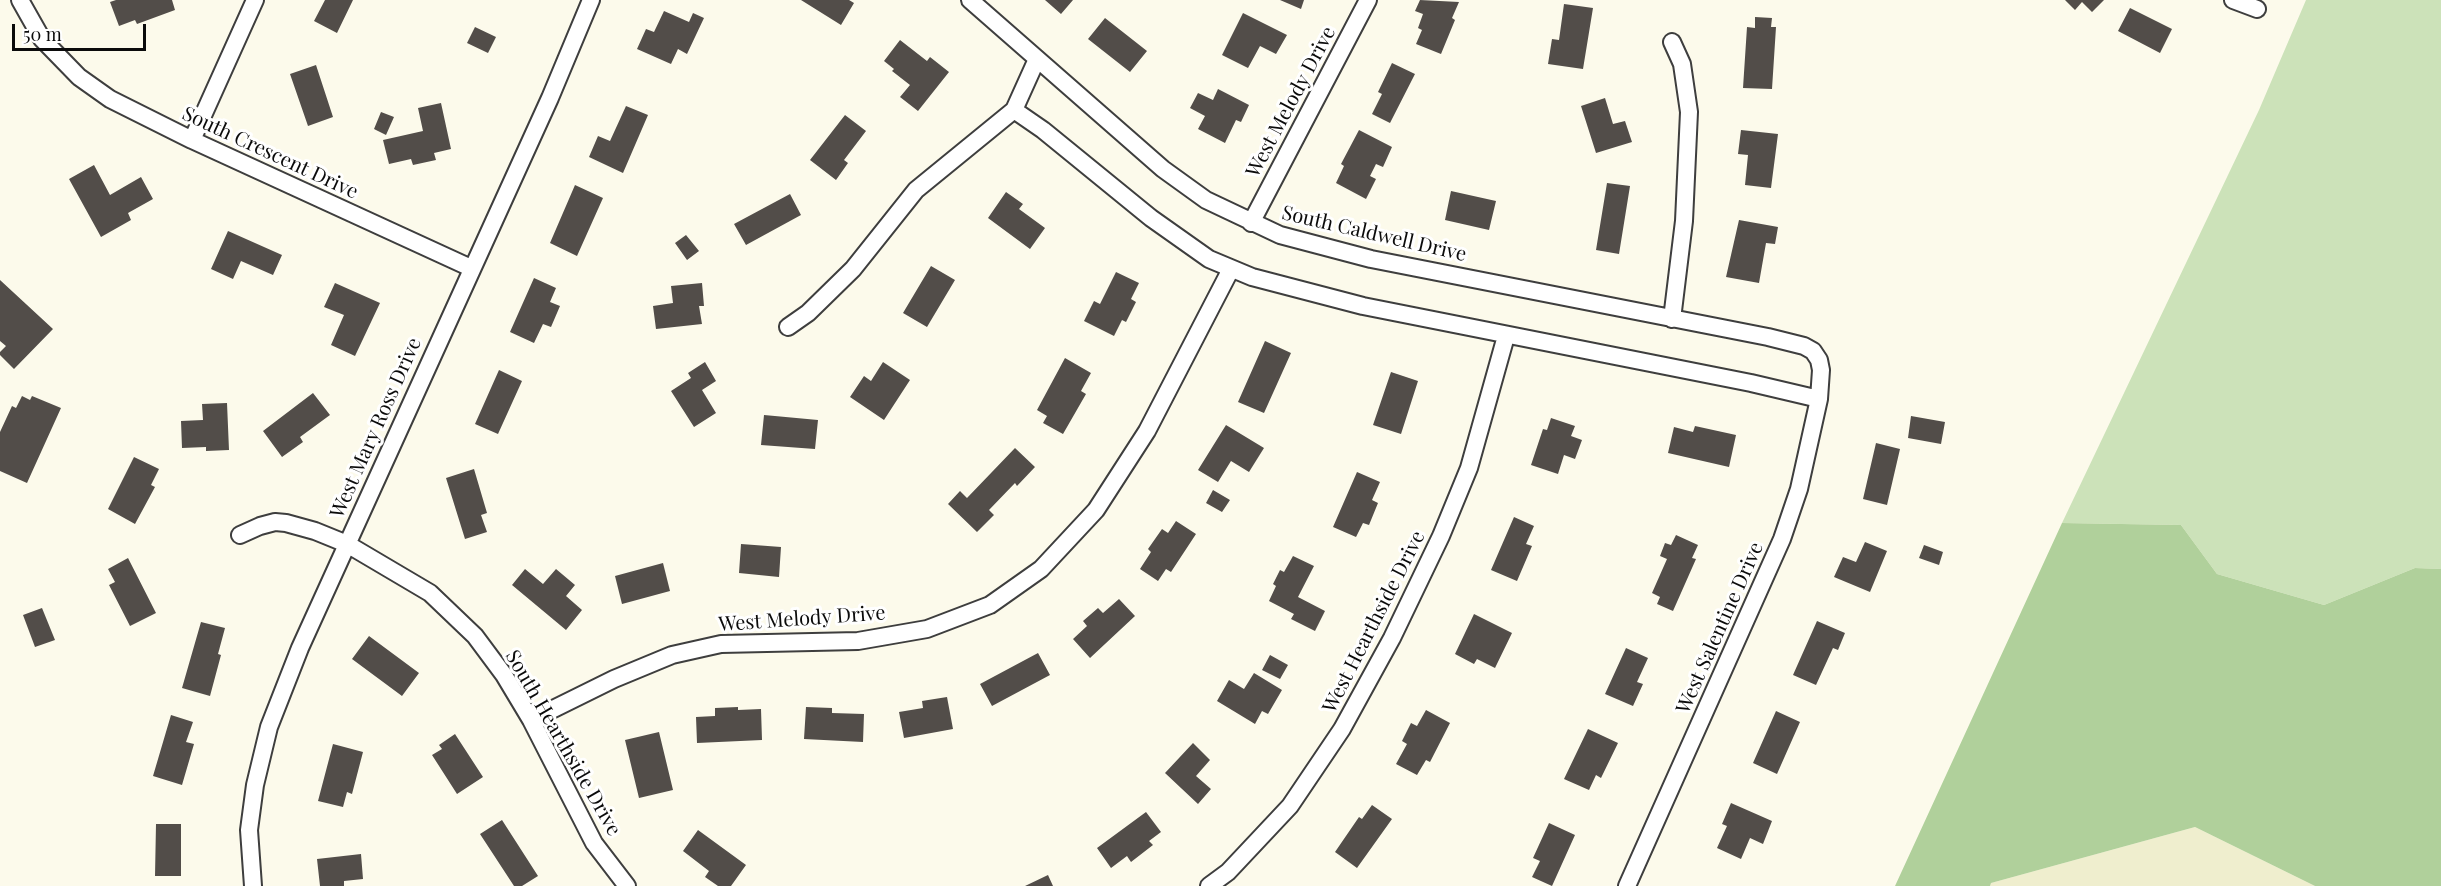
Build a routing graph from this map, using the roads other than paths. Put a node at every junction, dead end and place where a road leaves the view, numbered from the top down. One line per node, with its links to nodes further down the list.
1 (20, 0): 11 (street, South Crescent Drive)
2 (255, 0): 11 (street)
3 (591, 0): 13 (street, West Mary Ross Drive)
4 (970, 0): 9 (street, South Caldwell Drive)
5 (1368, 0): 12 (street, West Melody Drive)
6 (2233, 0): 7 (street)
7 (2257, 9)
8 (1672, 42): 15 (street)
9 (1036, 59): 10 (street); 12 (street, South Caldwell Drive)
10 (1014, 110): 14 (street); 16 (street)
11 (192, 140): 13 (street, South Crescent Drive)
12 (1251, 223): 15 (street, South Caldwell Drive)
13 (471, 268): 21 (street, West Mary Ross Drive)
14 (1231, 268): 17 (street); 22 (street, West Melody Drive)
15 (1672, 319): 18 (street, South Caldwell Drive)
16 (788, 327)
17 (1506, 336): 19 (street); 25 (street, West Hearthside Drive)
18 (1821, 376): 19 (street, West Salentine Drive)
19 (1819, 399): 26 (street, West Salentine Drive)
20 (240, 535): 21 (street, South Hearthside Drive)
21 (347, 544): 22 (street, South Hearthside Drive); 23 (street, West Mary Ross Drive)
22 (531, 720): 24 (street, South Hearthside Drive)
23 (253, 886)
24 (627, 886)
25 (1209, 886)
26 (1628, 886)

